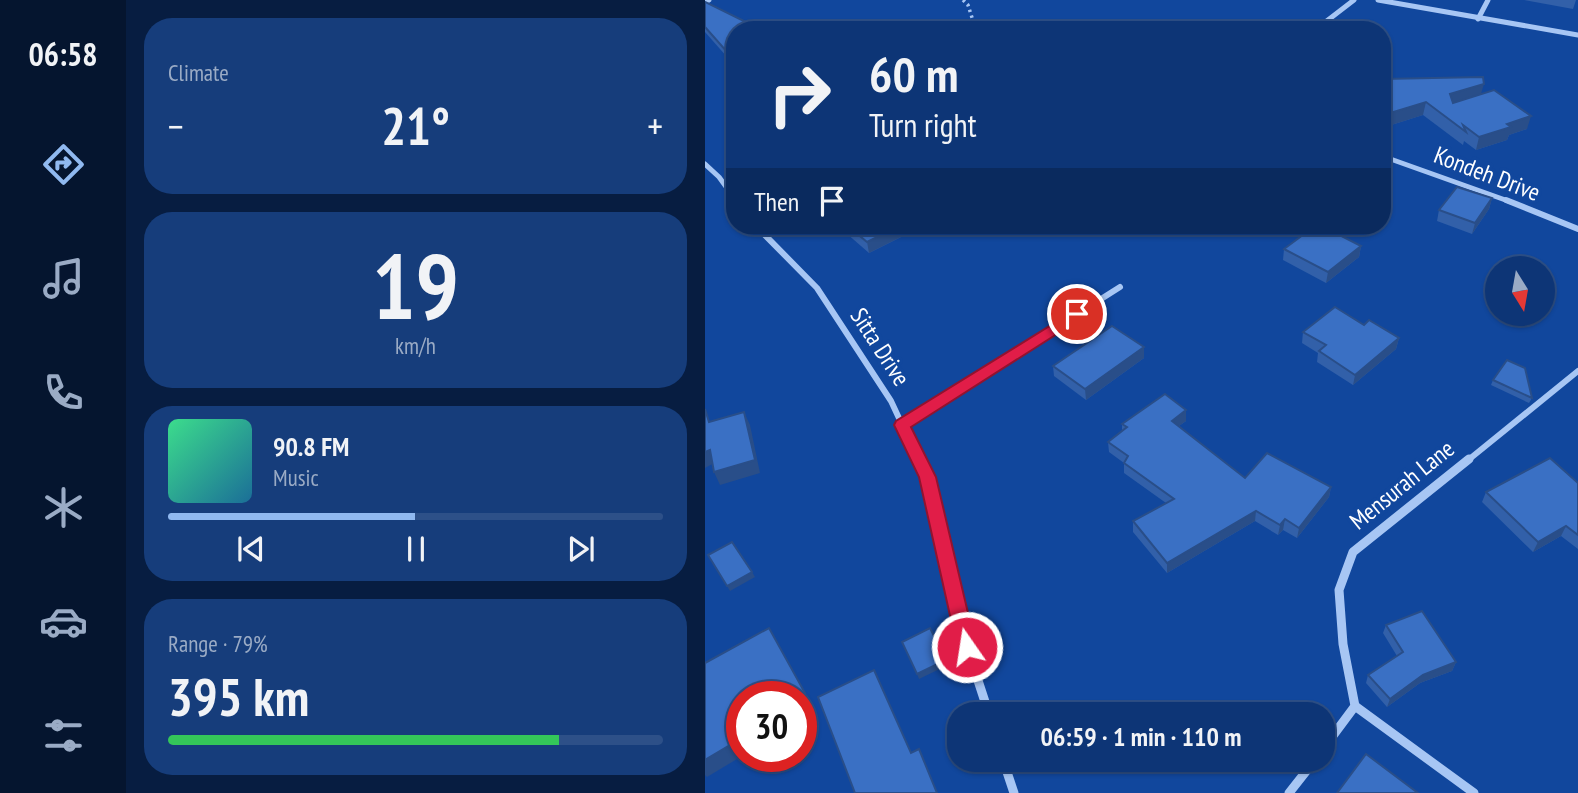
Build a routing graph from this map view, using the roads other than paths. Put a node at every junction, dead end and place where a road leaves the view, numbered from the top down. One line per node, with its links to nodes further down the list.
1 (1354, 0): 5 (street)
2 (1378, 0): 4 (street)
3 (1488, 0): 4 (street)
4 (1478, 19): 6 (street)
5 (1327, 21)
6 (1578, 35)
7 (1391, 159): 10 (street, Kondeh Drive)
8 (705, 164): 9 (street)
9 (726, 187)
10 (1578, 229)
11 (765, 235): 14 (street, Sitta Drive)
12 (1120, 286): 14 (street)
13 (1578, 371): 16 (street, Mensurah Lane)
14 (902, 425): 15 (street, Sitta Drive)
15 (985, 702)
16 (1355, 706): 17 (street); 22 (street)
17 (1335, 733)
18 (1008, 772): 20 (street)
19 (1306, 772): 21 (street)
20 (1014, 793)
21 (1289, 793)
22 (1474, 793)

